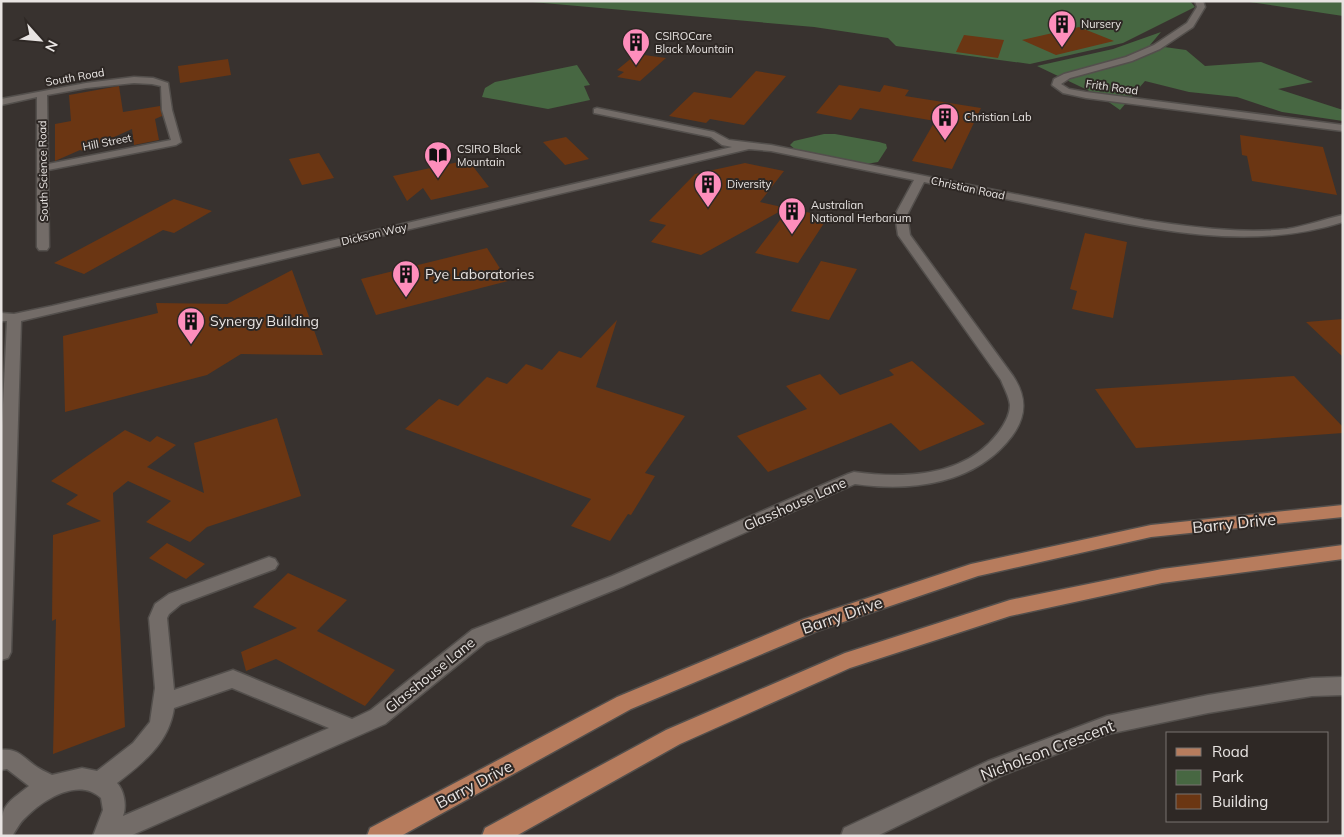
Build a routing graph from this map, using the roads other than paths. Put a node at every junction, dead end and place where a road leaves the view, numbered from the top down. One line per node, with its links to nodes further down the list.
1 (1199, 1): 5 (street, Frith Road)
2 (42, 94): 3 (street, South Road); 6 (street, South Road); 8 (street, South Science Road)
3 (1, 102)
4 (597, 111): 7 (street, Christian Road)
5 (1343, 128)
6 (176, 142): 8 (street, Hill Street)
7 (747, 146): 9 (street, Christian Road); 12 (street, Dickson Way)
8 (43, 168): 11 (street, South Science Road)
9 (920, 179): 10 (street, Christian Road); 19 (street, Glasshouse Lane)
10 (1343, 218)
11 (44, 247)
12 (8, 317): 16 (street)
13 (1343, 512): 25 (main road, Barry Drive)
14 (1343, 552): 26 (main road)
15 (269, 564): 18 (street)
16 (1, 652)
17 (1343, 686): 27 (street, Nicholson Crescent)
18 (165, 702): 19 (street); 21 (street)
19 (352, 728): 24 (street, Glasshouse Lane)
20 (1, 760): 22 (street)
21 (100, 782): 22 (street); 24 (street)
22 (50, 786): 23 (street)
23 (1, 834)
24 (104, 835)
25 (378, 836)
26 (493, 836)
27 (852, 836)

